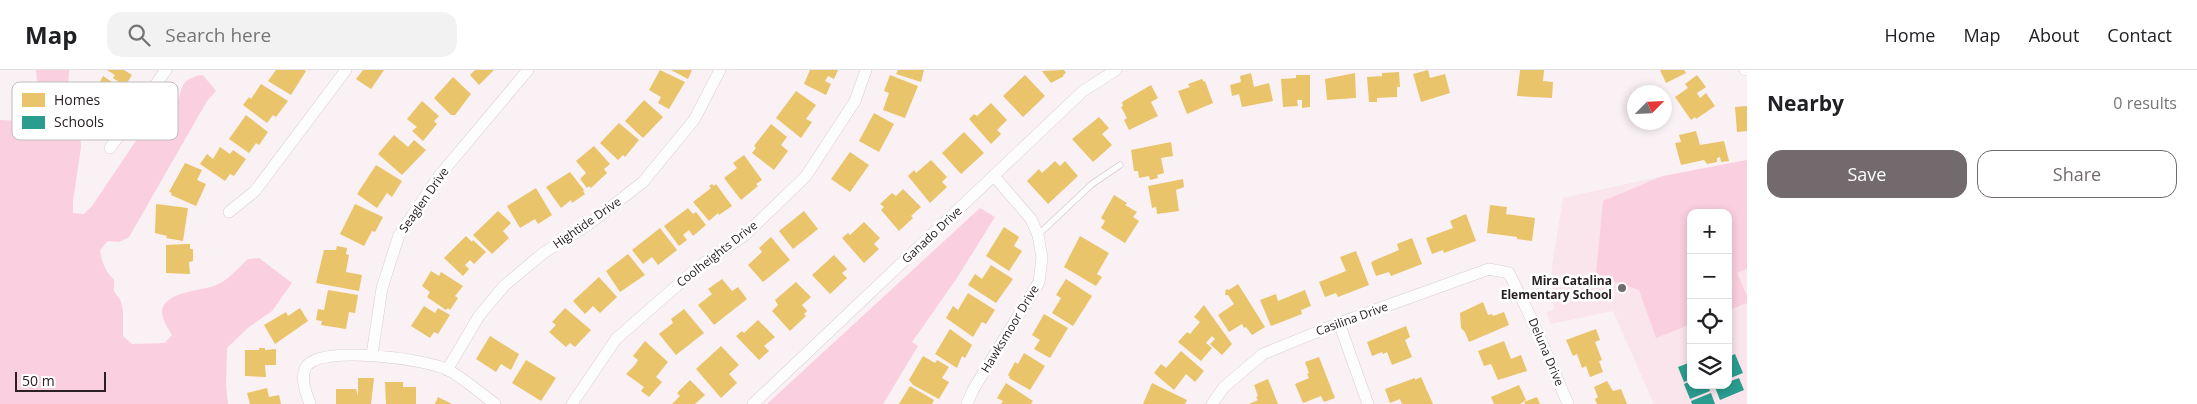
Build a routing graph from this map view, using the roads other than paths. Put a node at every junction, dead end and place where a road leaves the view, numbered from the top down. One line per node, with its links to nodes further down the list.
1 (166, 70): 7 (street)
2 (346, 70): 12 (street)
3 (528, 70): 16 (street, Seaglen Drive)
4 (720, 70): 17 (street, Hightide Drive)
5 (866, 70): 20 (street, Coolheights Drive)
6 (1116, 70): 11 (street, Ganado Drive)
7 (157, 82)
8 (116, 140): 9 (street)
9 (110, 148)
10 (1120, 165): 13 (lane)
11 (994, 176): 13 (street, Hawksmoor Drive); 21 (street, Ganado Drive)
12 (229, 212)
13 (1038, 235): 22 (street, Hawksmoor Drive)
14 (1509, 273): 15 (street, Casilina Drive); 25 (street, Deluna Drive)
15 (1339, 323): 23 (street, Casilina Drive); 24 (street)
16 (372, 355): 17 (street); 18 (street)
17 (447, 370): 19 (street)
18 (310, 404)
19 (495, 404)
20 (572, 404)
21 (752, 404)
22 (967, 404)
23 (1212, 404)
24 (1368, 404)
25 (1568, 404)

